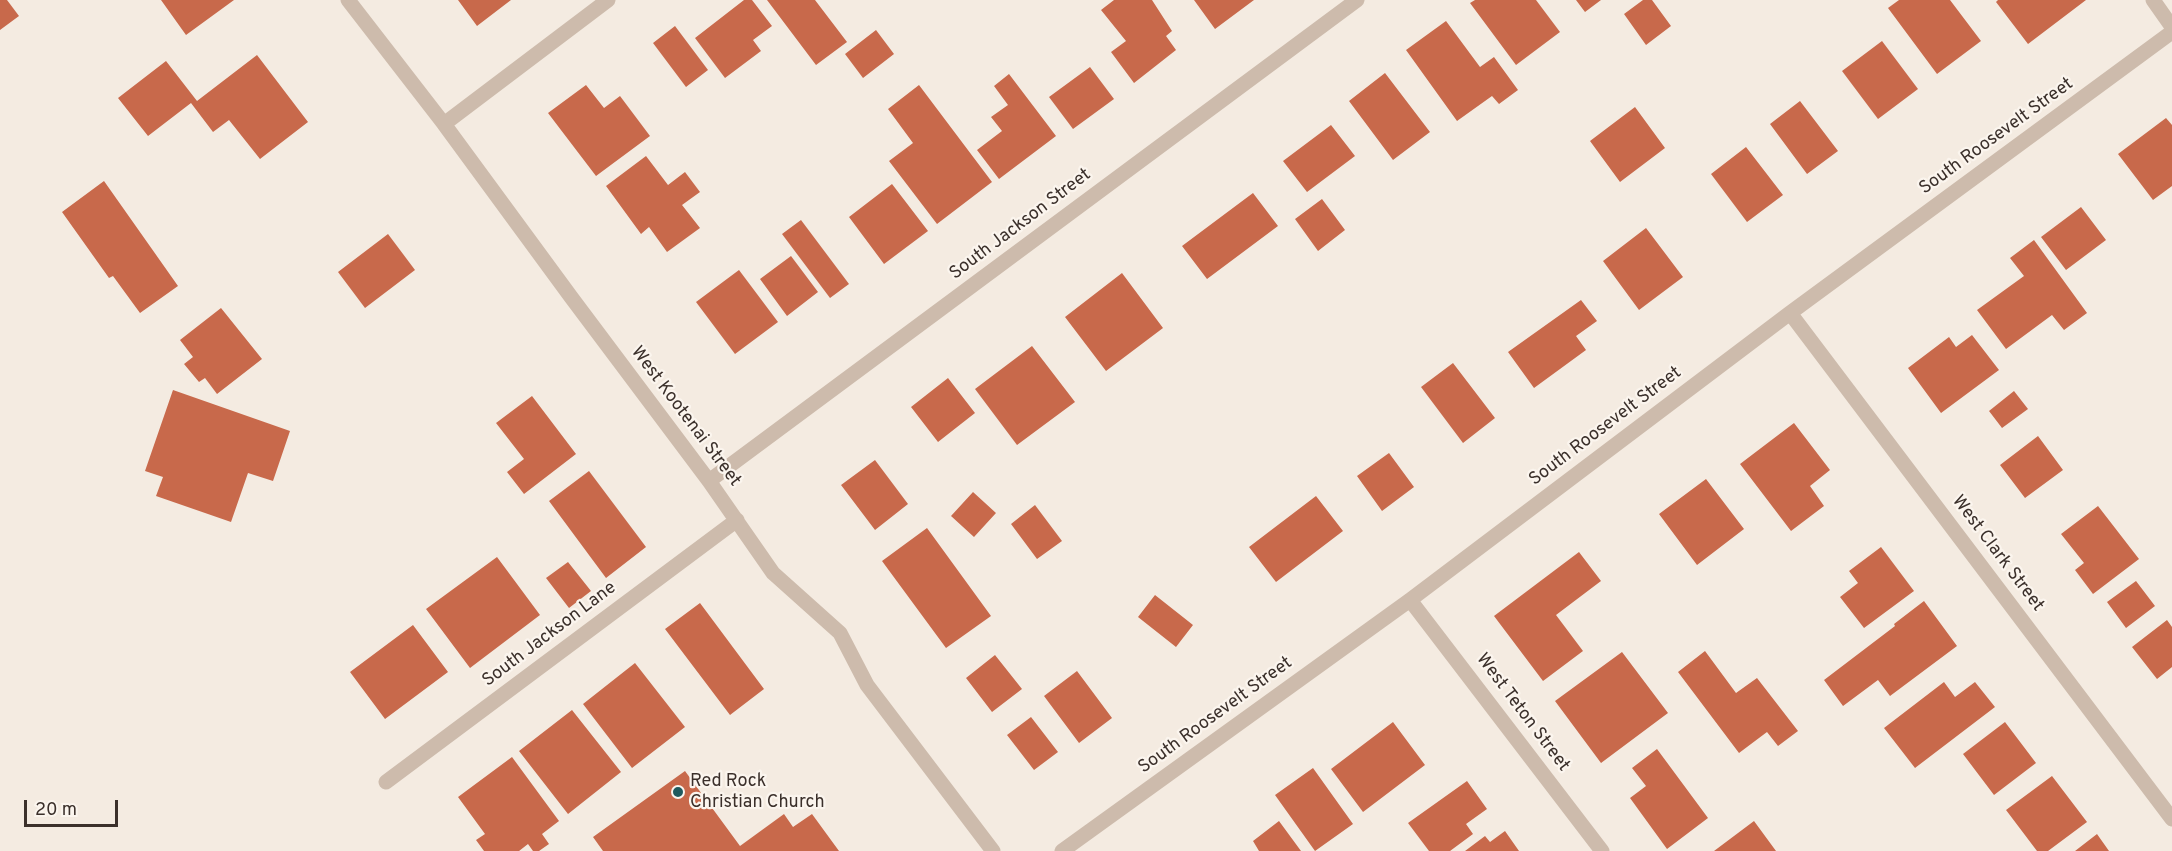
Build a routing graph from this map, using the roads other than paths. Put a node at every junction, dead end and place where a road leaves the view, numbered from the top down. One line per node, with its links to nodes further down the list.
1 (348, 0): 7 (street, West Kootenai Street)
2 (608, 0): 7 (street)
3 (1357, 0): 9 (street, South Jackson Street)
4 (2152, 0): 5 (street)
5 (2172, 27)
6 (2172, 32): 8 (street, South Roosevelt Street)
7 (444, 124): 9 (street, West Kootenai Street)
8 (1791, 313): 11 (street, South Roosevelt Street); 13 (street, West Clark Street)
9 (709, 481): 10 (street, West Kootenai Street)
10 (737, 520): 12 (street, South Jackson Lane); 14 (street, West Kootenai Street)
11 (1410, 600): 15 (street, South Roosevelt Street); 16 (street, West Teton Street)
12 (386, 782)
13 (2172, 819)
14 (993, 851)
15 (1062, 851)
16 (1602, 851)

